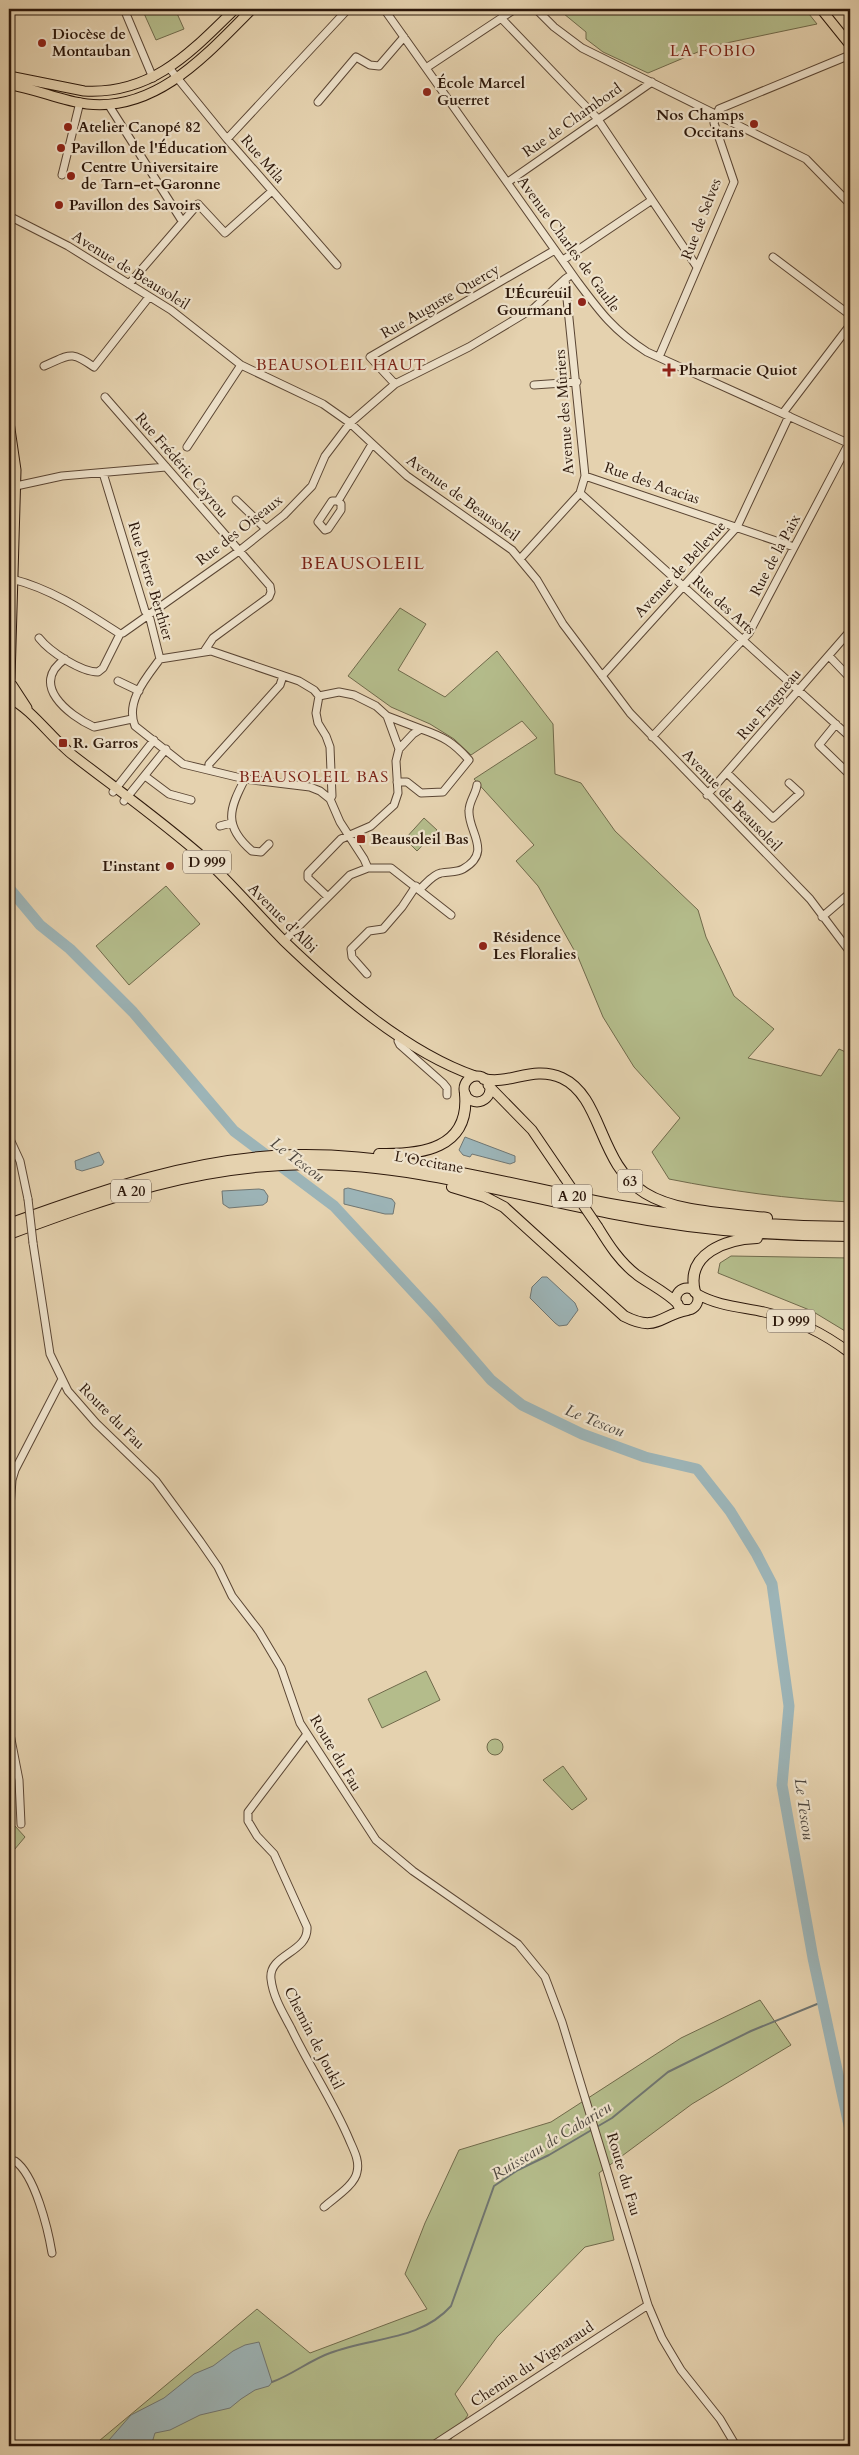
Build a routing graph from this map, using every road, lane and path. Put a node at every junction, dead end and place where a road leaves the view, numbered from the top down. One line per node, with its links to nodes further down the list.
1 (124, 9): 16 (street)
2 (235, 9): 14 (main road)
3 (252, 9): 17 (main road)
4 (348, 9): 25 (street)
5 (384, 9): 10 (street, Avenue Charles de Gaulle)
6 (515, 9): 9 (street)
7 (536, 9): 18 (street)
8 (821, 9): 11 (main road)
9 (501, 18): 13 (street); 24 (street)
10 (404, 37): 13 (street, Avenue Charles de Gaulle); 21 (street)
11 (850, 45)
12 (850, 55): 23 (street)
13 (426, 68): 27 (street, Avenue Charles de Gaulle)
14 (170, 69): 16 (main road); 17 (street, Rue Mila)
15 (9, 76): 16 (main road)
16 (153, 78)
17 (177, 80): 22 (main road); 25 (street, Rue Mila)
18 (652, 82): 23 (street); 24 (street, Rue de Chambord)
19 (9, 85): 20 (main road)
20 (80, 102): 22 (main road); 26 (street)
21 (318, 102)
22 (108, 104): 32 (street)
23 (715, 115): 30 (street); 37 (street, Rue de Selves)
24 (598, 118): 27 (street, Rue de Chambord); 29 (street)
25 (226, 139): 28 (street, Rue Mila)
26 (62, 175)
27 (508, 182): 33 (street, Avenue Charles de Gaulle)
28 (272, 191): 32 (street); 36 (street, Rue Mila)
29 (652, 200): 35 (street); 37 (street)
30 (850, 204)
31 (9, 216): 40 (street, Avenue de Beausoleil)
32 (182, 221): 40 (street)
33 (556, 250): 35 (street, Avenue Charles de Gaulle); 48 (street, Rue Auguste Quercy)
34 (773, 257): 42 (street)
35 (563, 260): 38 (street, Avenue Charles de Gaulle)
36 (337, 265)
37 (697, 267): 44 (street, Rue de Selves)
38 (572, 273): 39 (street); 44 (street, Avenue Charles de Gaulle)
39 (565, 279): 47 (street, Avenue des Mûriers); 48 (street, Rue des Oiseaux)
40 (129, 284): 41 (street, Avenue de Beausoleil)
41 (149, 297): 45 (street, Avenue de Beausoleil); 46 (street)
42 (850, 315)
43 (850, 325): 51 (street, Avenue de Bellevue)
44 (659, 357): 51 (street, Avenue Charles de Gaulle)
45 (241, 365): 53 (street, Avenue de Beausoleil); 56 (street)
46 (44, 366)
47 (577, 382): 49 (street); 59 (street, Avenue des Mûriers)
48 (395, 384): 53 (street, Rue des Oiseaux)
49 (534, 385)
50 (105, 398): 57 (street, Rue Frédéric Cayrou)
51 (786, 415): 54 (street, Avenue Charles de Gaulle); 65 (street, Avenue de Bellevue)
52 (9, 422): 60 (main road, D 999)
53 (350, 423): 55 (street, Avenue de Beausoleil); 66 (street, Rue des Oiseaux)
54 (850, 443): 67 (street, Rue de la Paix)
55 (372, 444): 63 (street); 69 (street, Avenue de Beausoleil)
56 (187, 447)
57 (166, 467): 58 (street); 68 (street, Rue Frédéric Cayrou)
58 (103, 473): 60 (street); 72 (street, Rue Pierre Berthier)
59 (585, 476): 61 (street, Avenue des Mûriers); 65 (street, Rue des Acacias)
60 (16, 486): 64 (main road, D 999)
61 (580, 493): 69 (street, Avenue des Mûriers); 71 (street, Rue des Arts)
62 (236, 500): 66 (street)
63 (338, 501)
64 (12, 518): 70 (main road, D 999)
65 (737, 527): 67 (street, Rue des Acacias); 71 (street, Avenue de Bellevue)
66 (266, 529): 68 (street, Rue des Oiseaux)
67 (794, 547): 76 (street, Rue de la Paix)
68 (239, 551): 72 (street, Rue des Oiseaux); 78 (street, Rue Frédéric Cayrou)
69 (520, 559): 83 (street, Avenue de Beausoleil)
70 (12, 579): 74 (street); 77 (main road, D 999)
71 (682, 587): 76 (street, Rue des Arts); 83 (street, Avenue de Bellevue)
72 (149, 615): 74 (street, Rue des Oiseaux); 81 (street, Rue Pierre Berthier)
73 (850, 631): 79 (street, Rue Fragneau)
74 (120, 634): 80 (street)
75 (39, 638): 80 (street)
76 (743, 641): 87 (street, Rue des Arts); 96 (street, Rue de la Paix)
77 (9, 647): 86 (main road, D 999)
78 (205, 650): 81 (street); 82 (street)
79 (829, 656): 84 (street); 87 (street, Rue Fragneau)
80 (65, 659): 93 (street)
81 (160, 659): 88 (street, Rue Pierre Berthier)
82 (283, 676): 89 (street); 101 (street)
83 (602, 676): 96 (street, Avenue de Beausoleil)
84 (850, 678)
85 (118, 681): 88 (street)
86 (10, 684): 92 (main road, Avenue d'Albi / D 999)
87 (800, 690): 94 (street, Rue des Arts); 102 (street, Rue Fragneau)
88 (139, 691): 93 (street, Rue Pierre Berthier)
89 (319, 696): 91 (street); 108 (street)
90 (9, 698): 92 (main road, Avenue d'Albi / D 999)
91 (387, 716): 95 (street); 99 (street)
92 (34, 719): 111 (main road, Avenue d'Albi / D 999)
93 (132, 719): 98 (street)
94 (836, 724): 97 (street, Rue des Arts); 103 (street)
95 (421, 729): 99 (street); 106 (street)
96 (652, 737): 112 (street, Avenue de Beausoleil)
97 (850, 737)
98 (154, 740): 100 (street); 111 (street)
99 (400, 749): 106 (street)
100 (166, 750): 101 (street); 104 (street)
101 (209, 770): 105 (street)
102 (727, 773): 107 (street); 112 (street, Rue Fragneau)
103 (850, 775)
104 (145, 776): 113 (street); 115 (street)
105 (245, 779): 110 (street); 116 (street)
106 (397, 782): 118 (street)
107 (789, 783)
108 (331, 784): 110 (street); 114 (street)
109 (477, 785): 121 (street)
110 (316, 788): 114 (street)
111 (114, 791): 113 (main road, Avenue d'Albi / D 999)
112 (707, 795): 125 (street, Avenue de Beausoleil)
113 (126, 799): 126 (main road, Avenue d'Albi / D 999)
114 (330, 799): 118 (street)
115 (191, 800)
116 (231, 823): 117 (street); 119 (street)
117 (220, 826)
118 (348, 834): 120 (street); 123 (street)
119 (269, 844)
120 (368, 868): 121 (street); 123 (street)
121 (418, 888): 124 (street); 128 (street)
122 (850, 893): 125 (street)
123 (328, 897): 126 (street)
124 (451, 915)
125 (822, 916): 127 (street, Avenue de Beausoleil)
126 (284, 941): 129 (main road, Avenue d'Albi / D 999)
127 (850, 952)
128 (367, 974)
129 (400, 1036): 130 (main road, Avenue d'Albi / D 999); 133 (street)
130 (452, 1067): 131 (main road, Avenue d'Albi / D 999); 132 (main road)
131 (482, 1080): 132 (main road); 134 (main road); 135 (main road, D 999); 141 (highway, 63)
132 (464, 1092): 134 (main road); 137 (highway)
133 (447, 1095)
134 (481, 1101): 135 (main road)
135 (508, 1104): 144 (main road, D 999, bridge)
136 (9, 1138): 150 (street, Route du Fau, bridge)
137 (315, 1155): 139 (highway, L'Occitane / A 20); 141 (highway, L'Occitane / A 20)
138 (390, 1170): 141 (highway, L'Occitane / A 20); 142 (highway, L'Occitane / A 20); 148 (highway)
139 (9, 1224)
140 (850, 1227): 141 (highway, L'Occitane / A 20)
141 (827, 1232): 143 (highway, L'Occitane / A 20); 146 (highway)
142 (9, 1234)
143 (850, 1236)
144 (650, 1283): 145 (main road, D 999); 148 (main road, D 999)
145 (682, 1290): 146 (main road); 148 (main road)
146 (696, 1293): 147 (main road, D 999); 148 (main road)
147 (726, 1306): 148 (main road, D 999); 149 (main road, D 999)
148 (686, 1307)
149 (850, 1354)
150 (61, 1381): 151 (street); 153 (street, Route du Fau)
151 (9, 1521)
152 (9, 1729): 154 (street)
153 (307, 1734): 156 (street, Chemin de Joukil); 158 (street, Route du Fau)
154 (21, 1824)
155 (9, 2162): 157 (street)
156 (324, 2207)
157 (52, 2253)
158 (648, 2305): 159 (street, Chemin du Vignaraud); 160 (street, Route du Fau)
159 (432, 2446)
160 (736, 2446)

